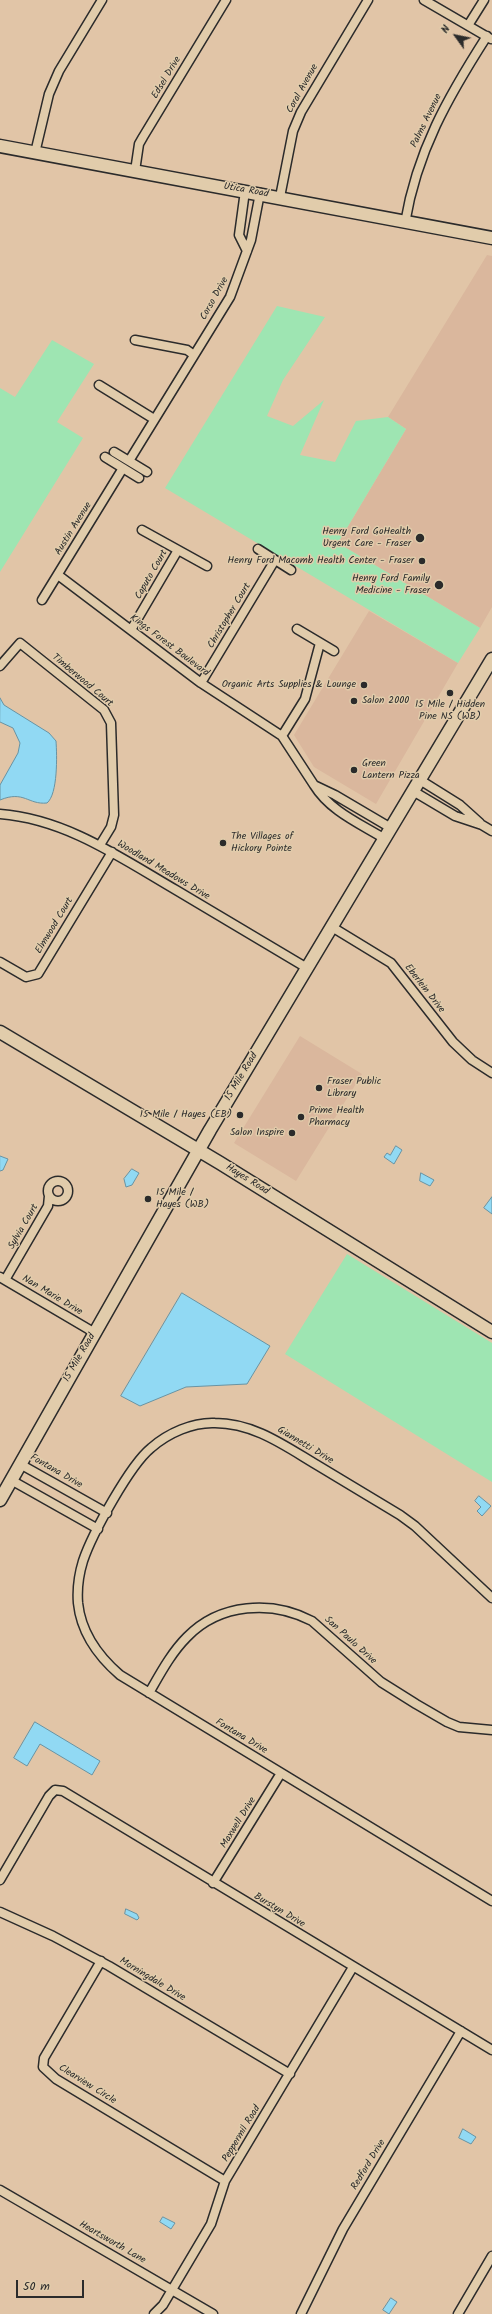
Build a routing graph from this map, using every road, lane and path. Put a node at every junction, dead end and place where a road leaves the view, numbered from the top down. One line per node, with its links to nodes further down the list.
1 (102, 0): 9 (street)
2 (226, 0): 10 (street, Edsel Drive)
3 (368, 0): 13 (street, Coral Avenue)
4 (424, 0): 6 (street)
5 (484, 0): 6 (street)
6 (468, 24): 7 (street)
7 (490, 38): 14 (street, Palms Avenue)
8 (0, 146): 9 (main road, Utica Road)
9 (35, 153): 10 (main road, Utica Road)
10 (135, 171): 11 (main road, Utica Road)
11 (244, 191): 12 (main road, Utica Road); 16 (street)
12 (260, 193): 13 (main road, Utica Road); 16 (street, Corso Drive)
13 (280, 197): 14 (main road, Utica Road)
14 (405, 223): 15 (main road, Utica Road)
15 (492, 238)
16 (246, 251): 18 (street, Corso Drive)
17 (135, 340): 18 (street)
18 (194, 354): 20 (street, Corso Drive)
19 (99, 385): 20 (street)
20 (154, 419): 23 (street, Corso Drive)
21 (114, 452): 23 (street)
22 (105, 457): 24 (street)
23 (128, 461): 25 (street)
24 (123, 468): 26 (street); 33 (street, Austin Avenue)
25 (147, 472)
26 (139, 478)
27 (142, 530): 29 (street)
28 (258, 549): 30 (street)
29 (178, 550): 31 (street); 36 (street, Caputo Court)
30 (276, 560): 32 (street); 41 (street, Christopher Court)
31 (207, 566)
32 (291, 570)
33 (58, 575): 34 (street, Austin Avenue); 36 (street, Kings Forest Boulevard)
34 (42, 600)
35 (297, 629): 37 (street)
36 (131, 630): 41 (street, Kings Forest Boulevard)
37 (320, 643): 38 (street); 42 (street)
38 (334, 651)
39 (492, 659): 43 (main road, 15 Mile Road)
40 (0, 666): 51 (street, Timberwood Court)
41 (201, 683): 42 (street, Kings Forest Boulevard)
42 (282, 736): 44 (street, Kings Forest Boulevard)
43 (420, 780): 45 (main road, 15 Mile Road); 47 (street)
44 (314, 785): 48 (street, Kings Forest Boulevard); 50 (street, Kings Forest Boulevard)
45 (413, 791): 47 (street); 48 (main road, 15 Mile Road)
46 (0, 814): 51 (street, Woodland Meadows Drive)
47 (482, 825): 49 (street)
48 (391, 828): 50 (main road, 15 Mile Road)
49 (492, 831)
50 (384, 839): 53 (main road, 15 Mile Road)
51 (100, 845): 52 (street, Woodland Meadows Drive)
52 (112, 852): 54 (street, Elmwood Court); 55 (street, Woodland Meadows Drive)
53 (332, 927): 55 (main road, 15 Mile Road); 57 (street, Eberlein Drive)
54 (0, 962)
55 (307, 968): 58 (main road, 15 Mile Road)
56 (0, 1032): 58 (main road, Hayes Road)
57 (492, 1072)
58 (199, 1151): 63 (main road, Hayes Road); 64 (main road, 15 Mile Road)
59 (49, 1196): 60 (street, Sylvia Court); 60 (street, Sylvia Court); 61 (street, Sylvia Court)
60 (57, 1202): 61 (street, Sylvia Court)
61 (48, 1206): 62 (street, Sylvia Court)
62 (2, 1278): 64 (street, Nan Marie Drive)
63 (492, 1332)
64 (95, 1333): 65 (main road, 15 Mile Road)
65 (20, 1464): 66 (main road, 15 Mile Road); 68 (street, Fontana Drive)
66 (11, 1480): 67 (main road, 15 Mile Road); 69 (street)
67 (0, 1500)
68 (107, 1514): 69 (street, Fontana Drive); 70 (street, Giannetti Drive)
69 (98, 1529): 71 (street, Fontana Drive)
70 (492, 1598)
71 (149, 1693): 72 (street, San Paulo Drive); 73 (street, Fontana Drive)
72 (492, 1730)
73 (281, 1773): 75 (street, Maxwell Drive); 76 (street, Fontana Drive)
74 (0, 1880): 75 (street, Burstyn Drive)
75 (213, 1883): 79 (street, Burstyn Drive)
76 (492, 1901)
77 (0, 1912): 78 (street, Morningdale Drive)
78 (101, 1961): 82 (street, Morningdale Drive); 83 (street, Clearview Circle)
79 (353, 1967): 80 (street, Burstyn Drive); 82 (street, Peppermil Road)
80 (461, 2031): 81 (street, Burstyn Drive); 89 (street, Redford Drive)
81 (492, 2050)
82 (290, 2074): 83 (street, Peppermil Road)
83 (226, 2181): 86 (street, Peppermil Road)
84 (0, 2190): 86 (street, Heartsworth Lane)
85 (492, 2256): 90 (street)
86 (172, 2290): 87 (street, Peppermil Road); 88 (street, Heartsworth Lane)
87 (154, 2314)
88 (213, 2314)
89 (301, 2314)
90 (458, 2314)

